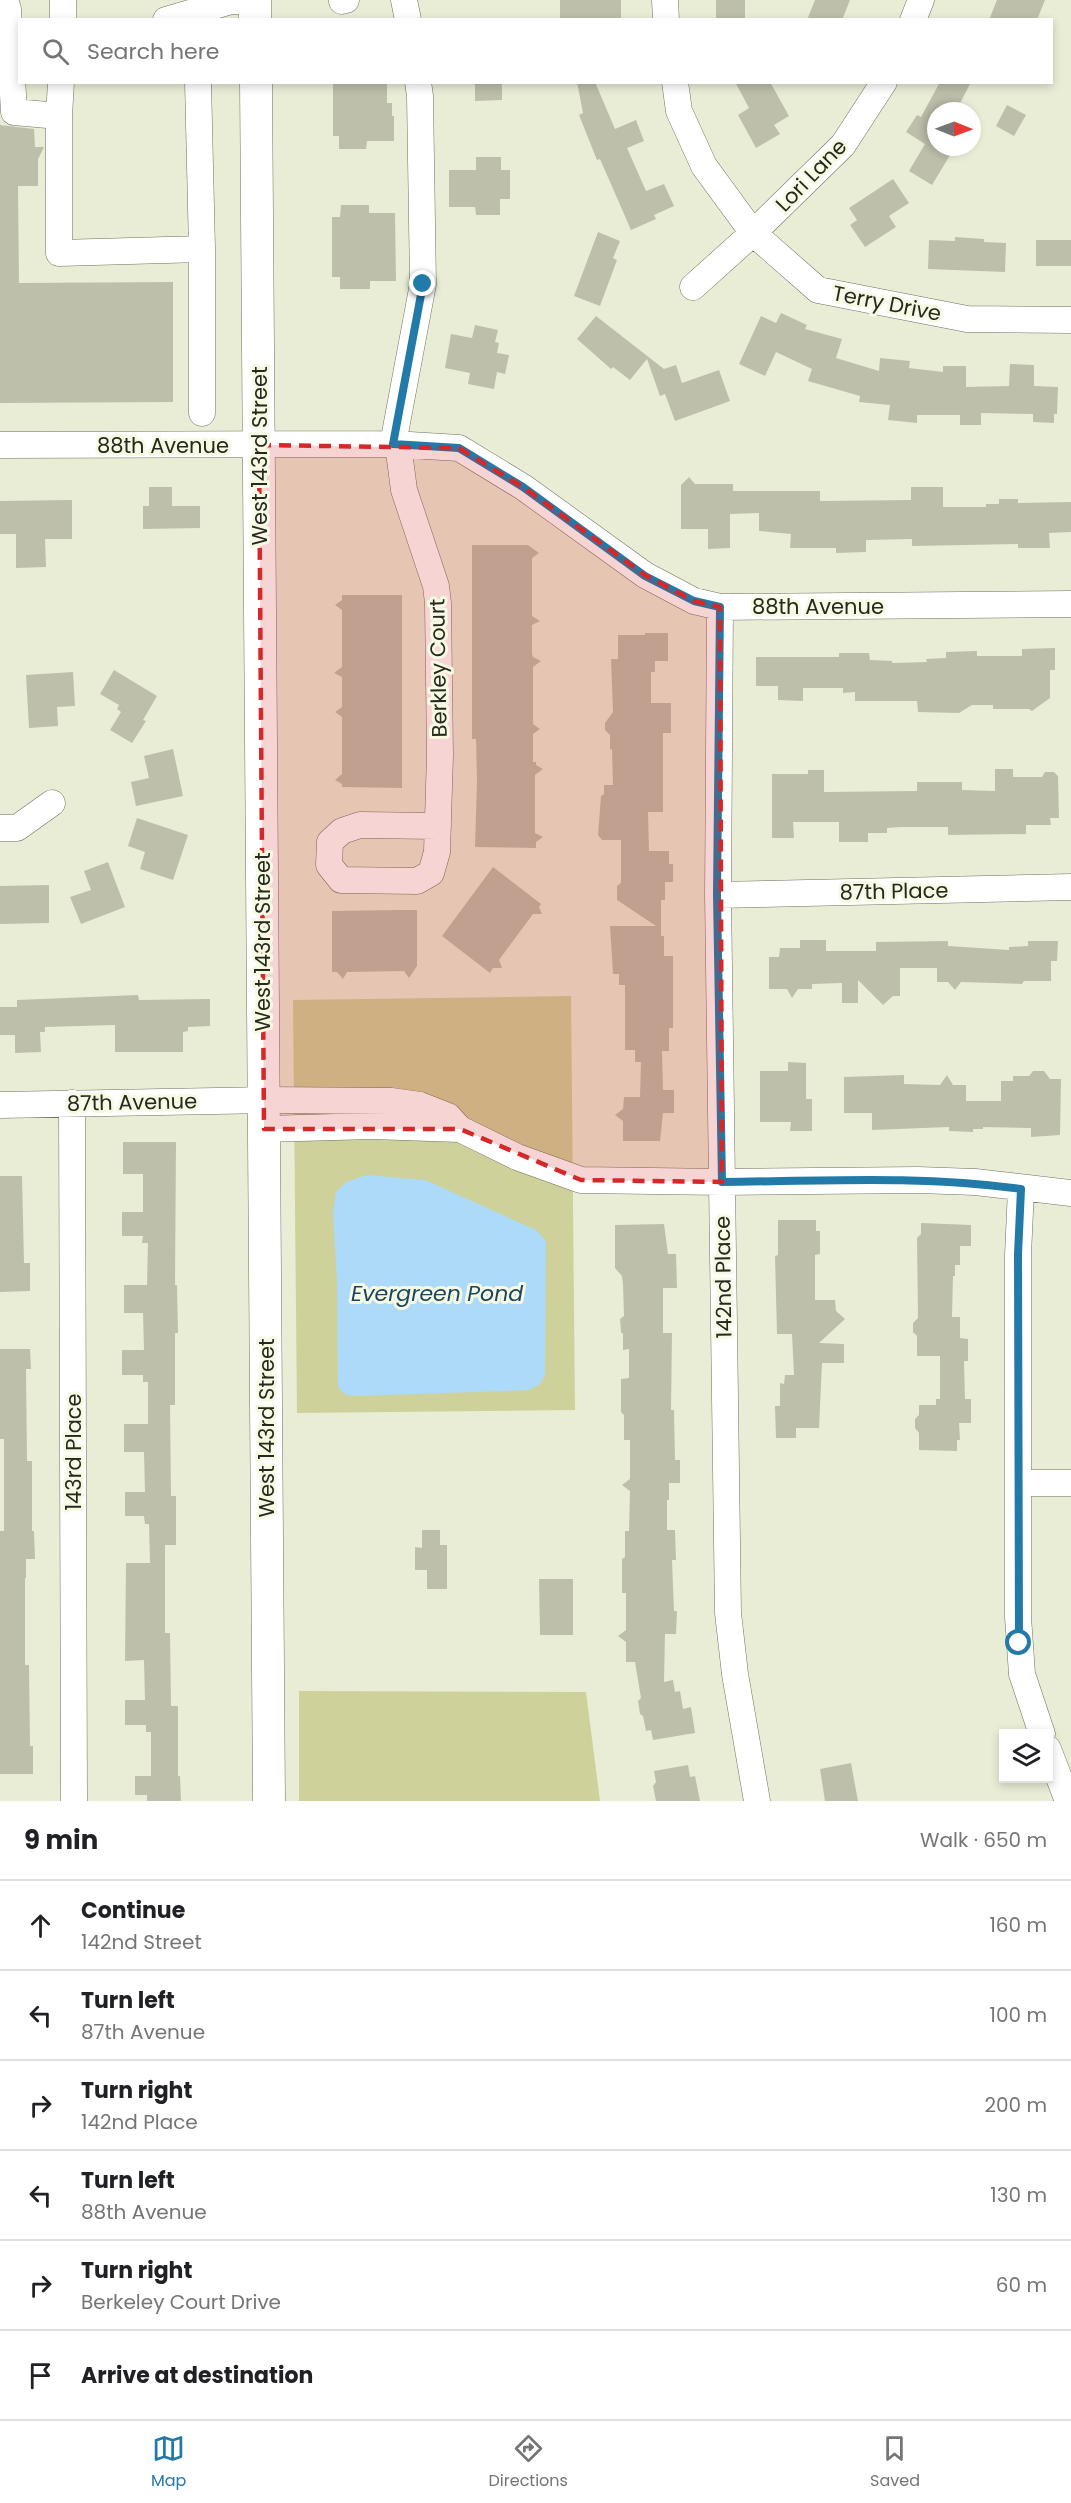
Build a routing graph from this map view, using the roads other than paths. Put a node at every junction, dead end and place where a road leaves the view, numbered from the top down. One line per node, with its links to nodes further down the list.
1 (4, 0): 20 (street)
2 (63, 0): 8 (street)
3 (255, 0): 7 (street); 10 (main road)
4 (404, 0): 11 (street)
5 (664, 0): 12 (street)
6 (921, 0): 13 (street)
7 (207, 4): 9 (street)
8 (63, 18)
9 (171, 18)
10 (255, 18)
11 (408, 18)
12 (666, 18)
13 (914, 18)
14 (62, 84): 20 (street)
15 (198, 84): 22 (street)
16 (256, 84): 27 (main road, West 143rd Street)
17 (418, 84): 26 (street, Berkley Court)
18 (675, 84): 21 (street, Terry Drive)
19 (883, 84): 21 (street, Lori Lane)
20 (59, 116): 22 (street)
21 (753, 233): 23 (street, Lori Lane); 24 (street, Terry Drive)
22 (202, 249): 25 (street)
23 (693, 287)
24 (1071, 320)
25 (202, 413)
26 (395, 444): 27 (street, 88th Avenue); 30 (street, 88th Avenue); 32 (street, Berkley Court)
27 (259, 445): 28 (street, 88th Avenue); 38 (main road, West 143rd Street)
28 (0, 446)
29 (1071, 604): 30 (street, 88th Avenue)
30 (720, 607): 35 (street, 142nd Place)
31 (52, 803): 33 (street)
32 (438, 826)
33 (0, 828)
34 (1071, 887): 35 (street, 87th Place)
35 (717, 895): 39 (street, 142nd Place)
36 (72, 1103): 37 (street, 87th Avenue); 38 (street, 87th Avenue); 47 (street, 143rd Place)
37 (0, 1105)
38 (264, 1115): 39 (street, 87th Avenue); 48 (main road, West 143rd Street)
39 (722, 1182): 40 (street); 49 (street, 142nd Place)
40 (1021, 1189): 41 (street); 42 (street)
41 (1071, 1193)
42 (1018, 1483): 43 (street); 44 (street)
43 (1071, 1483)
44 (1040, 1729)
45 (1053, 1761): 46 (street)
46 (1068, 1796)
47 (74, 1801)
48 (269, 1801)
49 (757, 1801)

